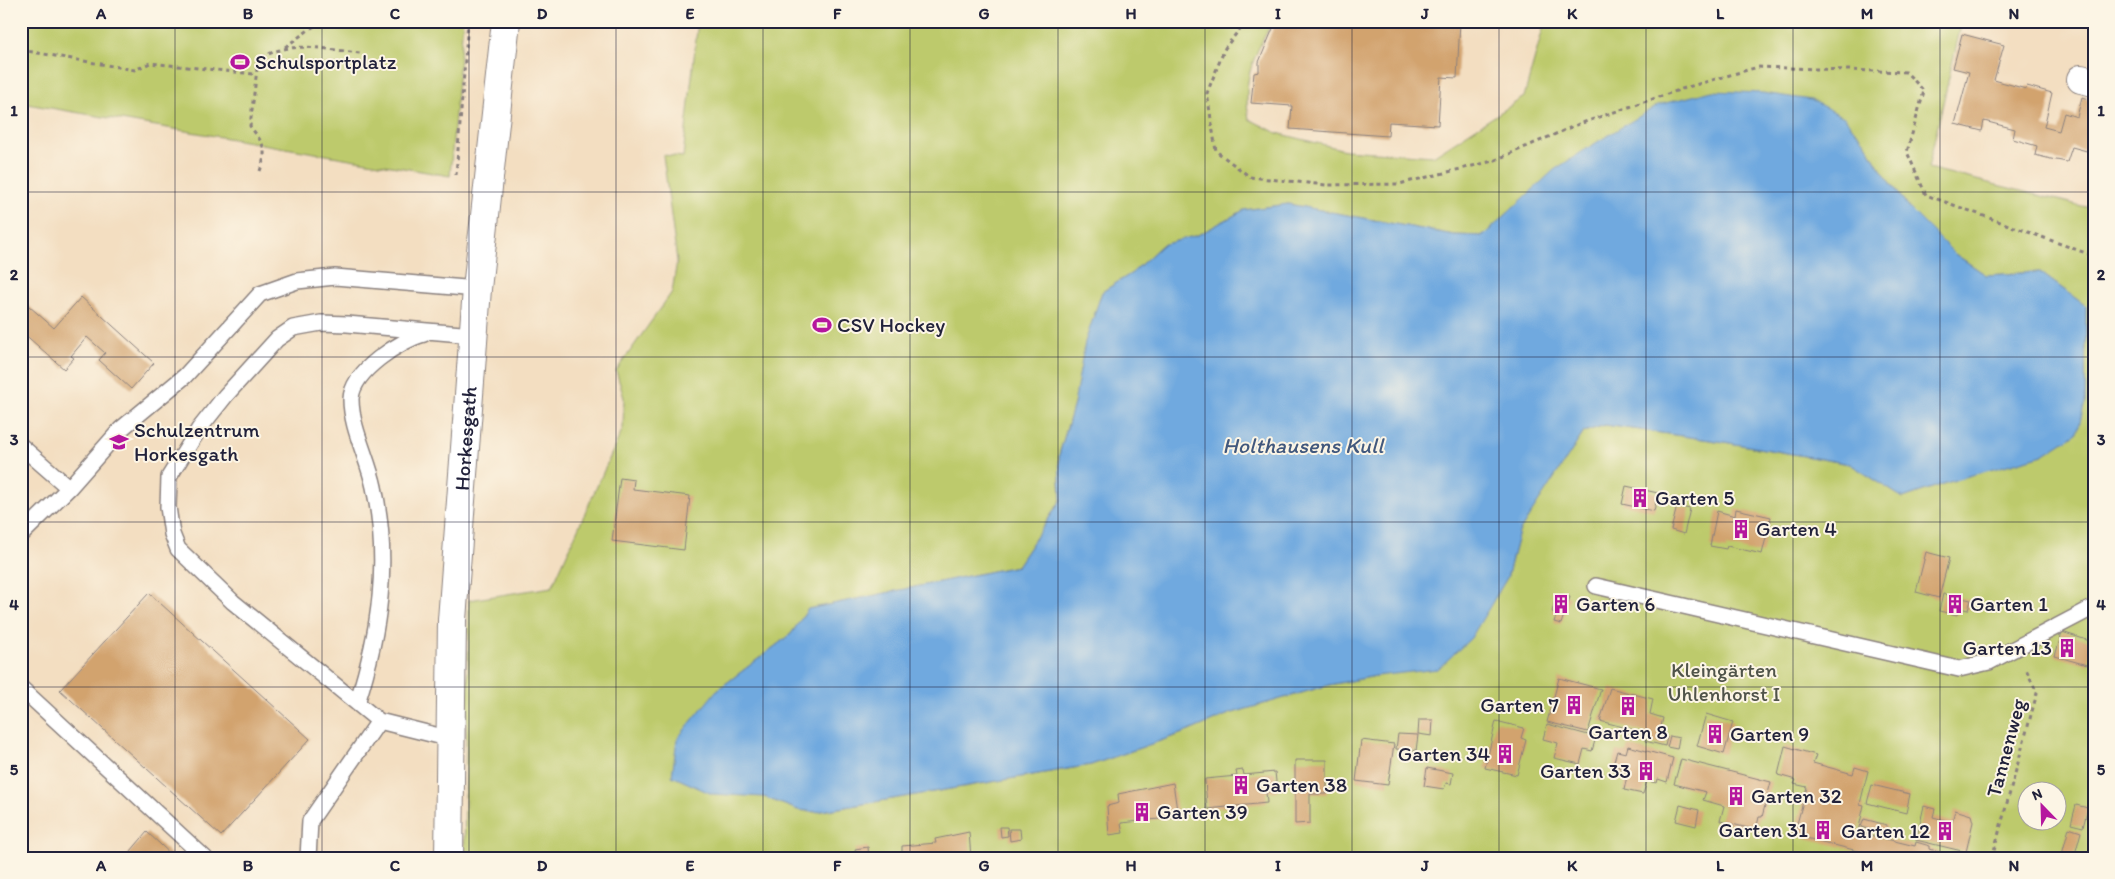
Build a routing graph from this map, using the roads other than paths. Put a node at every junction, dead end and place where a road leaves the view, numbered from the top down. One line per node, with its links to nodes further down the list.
1 (506, 21): 2 (street, Horkesgath)
2 (477, 289): 4 (street, Horkesgath); 6 (lane)
3 (432, 331): 4 (lane); 11 (lane); 11 (lane)
4 (473, 335): 13 (street, Horkesgath)
5 (21, 446): 6 (lane)
6 (69, 488): 7 (lane)
7 (21, 535)
8 (1596, 586): 9 (lane)
9 (2094, 607)
10 (22, 691): 14 (lane)
11 (357, 703): 12 (lane)
12 (379, 721): 13 (lane); 15 (lane)
13 (451, 740): 16 (street, Horkesgath)
14 (205, 858)
15 (308, 858)
16 (449, 858)

